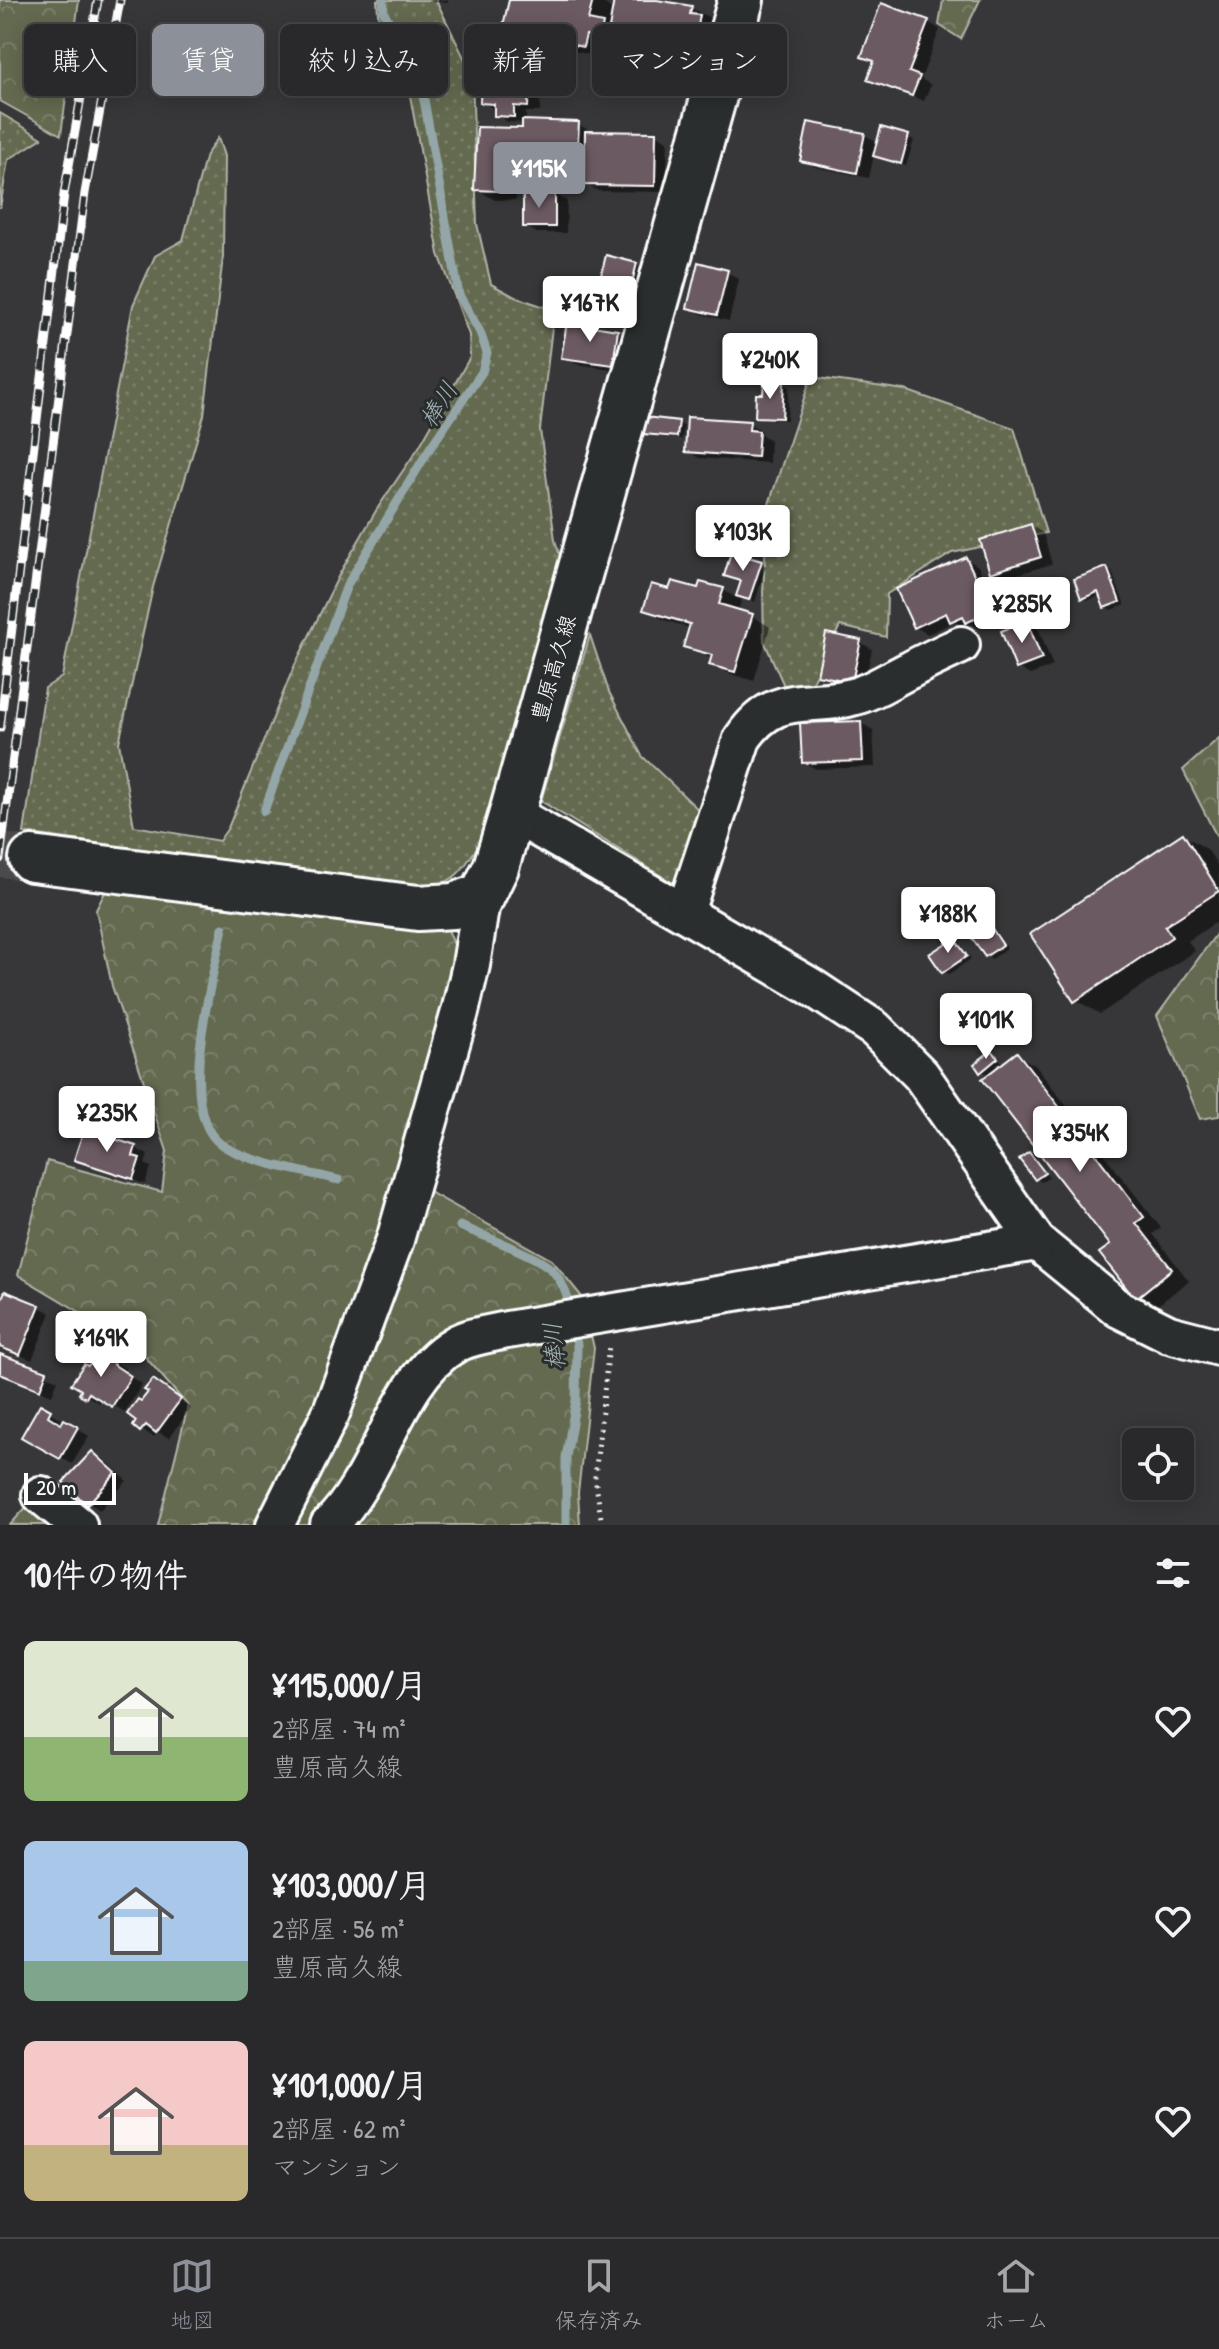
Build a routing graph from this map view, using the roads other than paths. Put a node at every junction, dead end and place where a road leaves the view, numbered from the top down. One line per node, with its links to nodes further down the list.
1 (741, 0): 3 (main road, 豊原高久線)
2 (961, 645): 6 (street)
3 (512, 813): 5 (main road, 豊原高久線); 6 (street)
4 (32, 859): 5 (main road)
5 (482, 896): 11 (street)
6 (685, 912): 7 (street)
7 (1037, 1242): 8 (street); 12 (street)
8 (1219, 1347)
9 (41, 1495): 10 (street)
10 (78, 1525)
11 (275, 1525)
12 (329, 1525)

